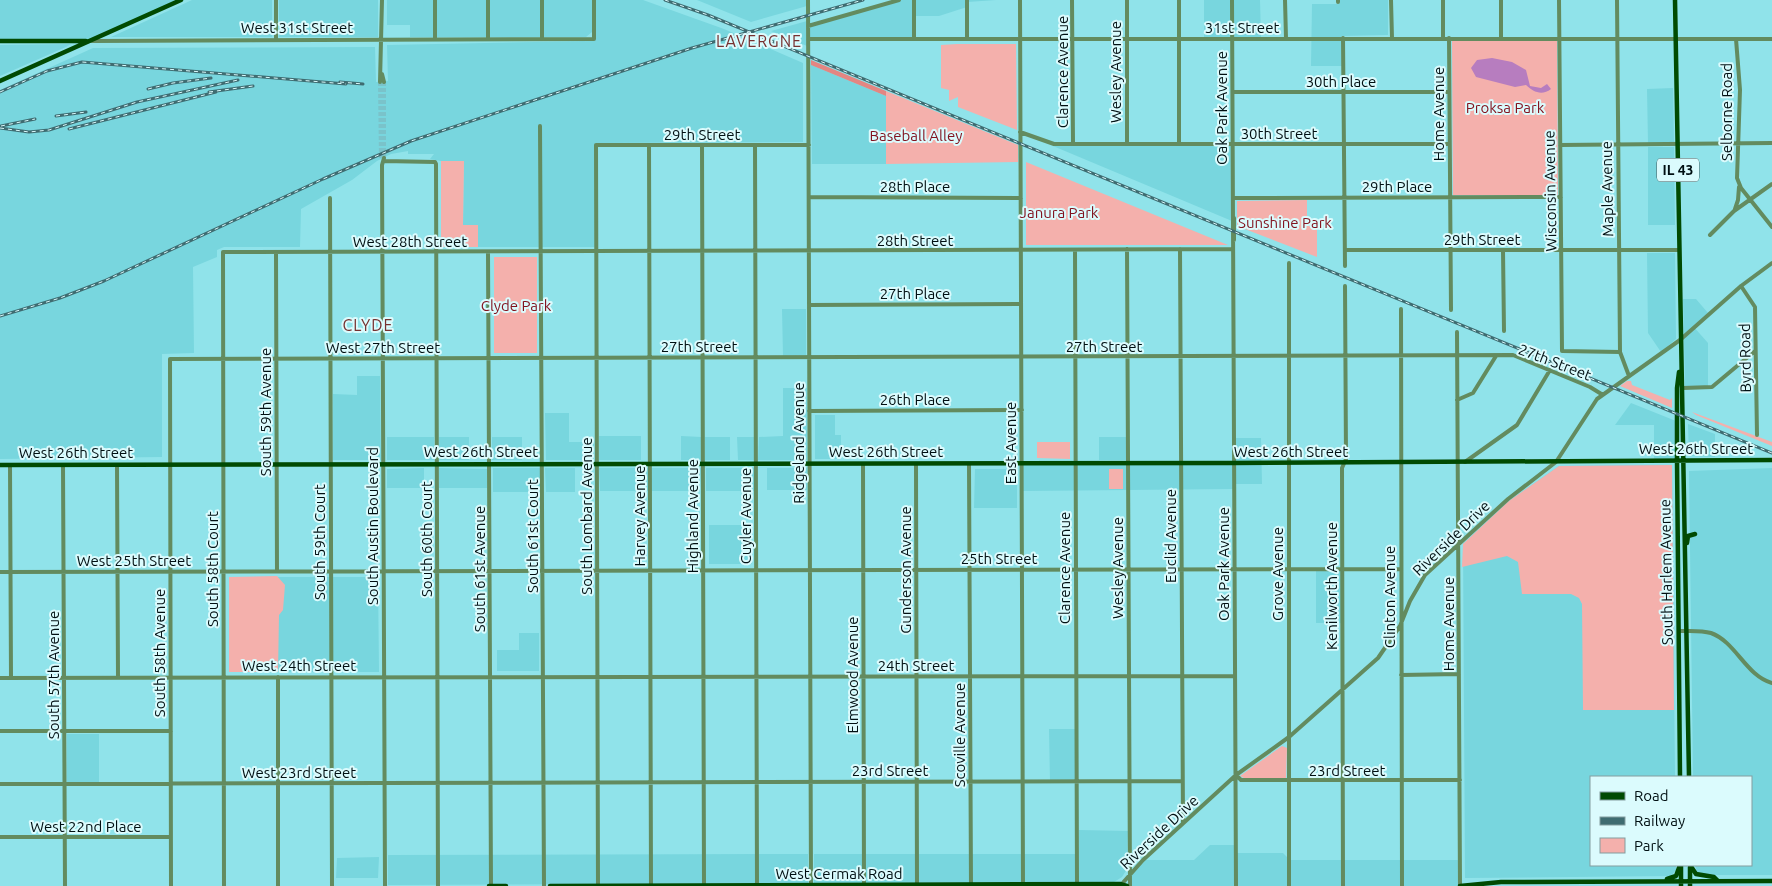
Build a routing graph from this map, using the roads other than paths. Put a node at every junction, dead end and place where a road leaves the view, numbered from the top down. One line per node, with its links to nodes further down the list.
1 (180, 0): 50 (main road)
2 (276, 0): 46 (street)
3 (382, 0): 47 (street)
4 (435, 0): 48 (street)
5 (488, 0): 36 (street)
6 (542, 0): 37 (street)
7 (594, 0): 37 (street, West 31st Street)
8 (808, 0): 24 (street, Ridgeland Avenue)
9 (899, 0): 24 (street)
10 (914, 0): 39 (street)
11 (967, 0): 40 (street)
12 (1020, 0): 41 (street, East Avenue)
13 (1072, 0): 42 (street, Clarence Avenue)
14 (1126, 0): 43 (street, Wesley Avenue)
15 (1178, 0): 25 (street)
16 (1232, 0): 26 (street, Oak Park Avenue)
17 (1285, 0): 27 (street)
18 (1391, 0): 29 (street)
19 (1443, 0): 30 (street)
20 (1501, 0): 32 (street)
21 (1559, 0): 33 (street, Wisconsin Avenue)
22 (1617, 0): 34 (street, Maple Avenue)
23 (1675, 0): 35 (main road, South Harlem Avenue / IL 43)
24 (808, 26): 38 (street, Ridgeland Avenue)
25 (1179, 38): 26 (street, 31st Street); 43 (street, 31st Street); 60 (street)
26 (1232, 38): 27 (street, 31st Street); 53 (street, Oak Park Avenue)
27 (1286, 38): 28 (street, 31st Street)
28 (1343, 38): 29 (street, 31st Street); 54 (street)
29 (1392, 38): 30 (street, 31st Street)
30 (1443, 38): 31 (street, 31st Street)
31 (1449, 38): 32 (street, 31st Street); 55 (street, Home Avenue)
32 (1501, 38): 33 (street, 31st Street)
33 (1560, 38): 34 (street, 31st Street); 71 (street, Wisconsin Avenue)
34 (1617, 38): 35 (street, 31st Street); 72 (street, Maple Avenue)
35 (1676, 38): 44 (street, 31st Street); 73 (main road, South Harlem Avenue / IL 43)
36 (488, 39): 37 (street, West 31st Street); 48 (street, West 31st Street)
37 (542, 39)
38 (808, 39): 39 (street, 31st Street); 70 (street, Ridgeland Avenue)
39 (914, 39): 40 (street, 31st Street)
40 (967, 39): 41 (street, 31st Street)
41 (1020, 39): 42 (street, 31st Street); 57 (street, East Avenue)
42 (1073, 39): 43 (street, 31st Street); 58 (street, Clarence Avenue)
43 (1127, 39): 59 (street, Wesley Avenue)
44 (1736, 39): 45 (street, 31st Street); 64 (street, Selborne Road)
45 (1772, 39)
46 (276, 40): 47 (street, West 31st Street); 50 (street, West 31st Street)
47 (382, 40): 48 (street, West 31st Street); 52 (street)
48 (435, 40)
49 (0, 41): 50 (main road, West 31st Street)
50 (89, 41): 51 (main road)
51 (0, 81)
52 (382, 82)
53 (1233, 92): 54 (street, 30th Place); 61 (street, Oak Park Avenue)
54 (1344, 92): 55 (street, 30th Place); 62 (street)
55 (1449, 92): 63 (street, Home Avenue)
56 (540, 126): 106 (street, South 61st Court)
57 (1020, 132): 58 (street, 30th Street); 80 (street, East Avenue)
58 (1074, 144): 59 (street, 30th Street)
59 (1127, 144): 60 (street, 30th Street)
60 (1179, 144): 61 (street, 30th Street)
61 (1233, 144): 62 (street, 30th Street); 81 (street, Oak Park Avenue)
62 (1344, 144): 63 (street, 30th Street); 82 (street)
63 (1449, 144): 83 (street, Home Avenue)
64 (1738, 144): 65 (street); 73 (street); 76 (street, Selborne Road)
65 (1772, 144)
66 (596, 145): 67 (street, 29th Street); 107 (street, South Lombard Avenue)
67 (649, 145): 68 (street, 29th Street); 108 (street, Harvey Avenue)
68 (702, 145): 69 (street, 29th Street); 109 (street, Highland Avenue)
69 (755, 145): 70 (street, 29th Street); 110 (street, Cuyler Avenue)
70 (808, 145): 77 (street, Ridgeland Avenue)
71 (1560, 145): 72 (street); 78 (street, Wisconsin Avenue)
72 (1618, 145): 73 (street); 97 (street, Maple Avenue)
73 (1677, 145): 98 (main road, South Harlem Avenue / IL 43)
74 (383, 161): 103 (street, South Austin Boulevard); 104 (street, South 60th Court)
75 (1772, 184): 84 (street)
76 (1739, 185): 84 (street); 85 (street, Selborne Road)
77 (809, 197): 80 (street, 28th Place); 99 (street, Ridgeland Avenue)
78 (1561, 197): 83 (street, 29th Place); 96 (street, Wisconsin Avenue)
79 (330, 198): 102 (street, South 59th Court)
80 (1021, 198): 90 (street, East Avenue)
81 (1233, 198): 82 (street, 29th Place); 89 (street, Oak Park Avenue)
82 (1344, 198): 83 (street, 29th Place); 93 (street)
83 (1450, 198): 94 (street, Home Avenue)
84 (1751, 199): 85 (street); 86 (street)
85 (1734, 211): 87 (street)
86 (1772, 226)
87 (1710, 235)
88 (1180, 249): 89 (street, 28th Street); 92 (street, 28th Street); 136 (street, Euclid Avenue)
89 (1233, 249): 137 (street, Oak Park Avenue)
90 (1021, 250): 91 (street, 28th Street); 99 (street, 28th Street); 117 (street, East Avenue)
91 (1075, 250): 92 (street, 28th Street); 134 (street, Clarence Avenue)
92 (1127, 250): 135 (street, Wesley Avenue)
93 (1345, 250): 94 (street, 29th Street); 113 (street)
94 (1450, 250): 95 (street, 29th Street); 119 (street, Home Avenue)
95 (1503, 250): 96 (street, 29th Street); 120 (street)
96 (1561, 250): 97 (street, 29th Street); 123 (street, Wisconsin Avenue)
97 (1619, 250): 98 (street, 29th Street); 123 (street, Maple Avenue)
98 (1679, 250): 122 (main road, South Harlem Avenue / IL 43)
99 (809, 251): 110 (street, 28th Street); 116 (street, Ridgeland Avenue)
100 (223, 252): 101 (street, West 28th Street); 146 (street, South 58th Court)
101 (276, 252): 102 (street, West 28th Street); 147 (street, South 59th Avenue)
102 (330, 252): 103 (street, West 28th Street); 141 (street, South 59th Court)
103 (383, 252): 104 (street, West 28th Street); 142 (street, South Austin Boulevard)
104 (435, 252): 105 (street, West 28th Street); 143 (street, South 60th Court)
105 (488, 252): 106 (street, West 28th Street); 144 (street, South 61st Avenue)
106 (542, 252): 107 (street, West 28th Street); 127 (street, South 61st Court)
107 (596, 252): 108 (street, 28th Street); 128 (street, South Lombard Avenue)
108 (649, 252): 109 (street, 28th Street); 129 (street, Harvey Avenue)
109 (702, 252): 110 (street, 28th Street); 130 (street, Highland Avenue)
110 (756, 252): 131 (street, Cuyler Avenue)
111 (1289, 263): 138 (street, Grove Avenue)
112 (1772, 263): 115 (street, Riverside Drive)
113 (1345, 266)
114 (1345, 286): 139 (street, Kenilworth Avenue)
115 (1741, 286): 122 (street, Riverside Drive); 124 (street, Byrd Road)
116 (809, 304): 117 (street, 27th Place); 132 (street, Ridgeland Avenue)
117 (1021, 304): 133 (street, East Avenue)
118 (1401, 309): 140 (street, Clinton Avenue)
119 (1451, 310)
120 (1504, 331)
121 (1457, 332): 125 (street, Home Avenue)
122 (1680, 340): 148 (main road, South Harlem Avenue / IL 43); 150 (street, Riverside Drive)
123 (1620, 352): 150 (street, Maple Avenue)
124 (1755, 352): 151 (street); 156 (street, Byrd Road)
125 (1457, 356): 126 (street, 27th Street); 140 (street, 27th Street); 153 (street, Home Avenue)
126 (1496, 356): 149 (street, 27th Street); 153 (street)
127 (542, 357): 128 (street, West 27th Street); 144 (street, West 27th Street); 163 (street, South 61st Court)
128 (597, 357): 129 (street, 27th Street); 164 (street, South Lombard Avenue)
129 (649, 357): 130 (street, 27th Street); 165 (street, Harvey Avenue)
130 (702, 357): 131 (street, 27th Street); 166 (street, Highland Avenue)
131 (756, 357): 132 (street, 27th Street); 167 (street, Cuyler Avenue)
132 (809, 357): 133 (street, 27th Street); 155 (street, Ridgeland Avenue)
133 (1022, 357): 134 (street, 27th Street); 154 (street, East Avenue)
134 (1075, 357): 135 (street, 27th Street); 182 (street, Clarence Avenue)
135 (1128, 357): 136 (street, 27th Street); 183 (street, Wesley Avenue)
136 (1180, 357): 137 (street, 27th Street); 184 (street, Euclid Avenue)
137 (1234, 357): 138 (street, 27th Street); 185 (street, Oak Park Avenue)
138 (1290, 357): 139 (street, 27th Street); 168 (street, Grove Avenue)
139 (1345, 357): 140 (street, 27th Street); 169 (street, Kenilworth Avenue)
140 (1401, 357): 170 (street, Clinton Avenue)
141 (330, 358): 142 (street, West 27th Street); 147 (street, West 27th Street); 173 (street, South 59th Court)
142 (383, 358): 143 (street, West 27th Street); 174 (street, South Austin Boulevard)
143 (436, 358): 144 (street, West 27th Street); 175 (street, South 60th Court)
144 (489, 358): 176 (street, South 61st Avenue)
145 (170, 359): 146 (street, West 27th Street); 190 (street, South 58th Avenue)
146 (223, 359): 147 (street, West 27th Street); 171 (street, South 58th Court)
147 (276, 359): 172 (street, South 59th Avenue)
148 (1680, 366): 151 (main road, South Harlem Avenue / IL 43); 157 (main road, South Harlem Avenue / IL 43)
149 (1550, 370): 152 (street, 27th Street); 161 (street)
150 (1629, 376): 152 (street, Riverside Drive)
151 (1683, 388): 158 (main road, South Harlem Avenue / IL 43)
152 (1603, 396): 162 (street, Riverside Drive)
153 (1457, 400): 160 (street, Home Avenue)
154 (1022, 410): 155 (street, 26th Place); 181 (street, East Avenue)
155 (809, 411): 177 (street, Ridgeland Avenue)
156 (1757, 435)
157 (1677, 460): 158 (main road, West 26th Street); 162 (main road, West 26th Street); 223 (main road, South Harlem Avenue / IL 43)
158 (1683, 460): 159 (main road, West 26th Street); 191 (main road, South Harlem Avenue / IL 43)
159 (1772, 460)
160 (1457, 462): 161 (main road, West 26th Street); 170 (main road, West 26th Street); 192 (street, Home Avenue)
161 (1465, 462): 162 (main road, West 26th Street)
162 (1556, 462): 192 (street, Riverside Drive)
163 (543, 463): 164 (main road, West 26th Street); 176 (main road, West 26th Street); 211 (street, South 61st Court)
164 (597, 463): 165 (main road, West 26th Street); 212 (street, South Lombard Avenue)
165 (650, 463): 166 (main road, West 26th Street); 194 (street, Harvey Avenue)
166 (703, 463): 167 (main road, West 26th Street); 195 (street, Highland Avenue)
167 (756, 463): 177 (main road, West 26th Street); 196 (street, Cuyler Avenue)
168 (1289, 463): 169 (main road, West 26th Street); 185 (main road, West 26th Street); 206 (street, Grove Avenue)
169 (1344, 463): 170 (main road, West 26th Street); 207 (street, Kenilworth Avenue)
170 (1400, 463): 208 (street, Clinton Avenue)
171 (223, 464): 172 (main road, West 26th Street); 190 (main road, West 26th Street); 215 (street, South 58th Court)
172 (276, 464): 173 (main road, West 26th Street); 216 (street, South 59th Avenue)
173 (330, 464): 174 (main road, West 26th Street); 217 (street, South 59th Court)
174 (383, 464): 175 (main road, West 26th Street); 218 (street, South Austin Boulevard)
175 (437, 464): 176 (main road, West 26th Street); 209 (street, South 60th Court)
176 (490, 464): 210 (street, South 61st Avenue)
177 (810, 464): 178 (main road, West 26th Street); 197 (street, Ridgeland Avenue)
178 (862, 464): 179 (main road, West 26th Street); 198 (street, Elmwood Avenue)
179 (916, 464): 180 (main road, West 26th Street); 199 (street, Gunderson Avenue)
180 (969, 464): 181 (main road, West 26th Street); 200 (street, Scoville Avenue)
181 (1022, 464): 182 (main road, West 26th Street); 201 (street, East Avenue)
182 (1075, 464): 183 (main road, West 26th Street); 202 (street, Clarence Avenue)
183 (1128, 464): 184 (main road, West 26th Street); 203 (street, Wesley Avenue)
184 (1181, 464): 185 (main road, West 26th Street); 204 (street, Euclid Avenue)
185 (1234, 464): 205 (street, Oak Park Avenue)
186 (0, 465): 187 (main road, West 26th Street)
187 (10, 465): 188 (main road, West 26th Street); 220 (street)
188 (64, 465): 189 (main road, West 26th Street); 221 (street, South 57th Avenue)
189 (117, 465): 190 (main road, West 26th Street); 213 (street)
190 (170, 465): 214 (street, South 58th Avenue)
191 (1684, 518): 193 (main road, South Harlem Avenue / IL 43); 193 (main road)
192 (1458, 543): 222 (street, Riverside Drive); 225 (street, Home Avenue)
193 (1685, 559): 224 (main road, South Harlem Avenue / IL 43)
194 (650, 569): 195 (street, 25th Street); 212 (street, 25th Street); 233 (street, Harvey Avenue)
195 (703, 569): 196 (street, 25th Street); 234 (street, Highland Avenue)
196 (756, 569): 197 (street, 25th Street); 235 (street, Cuyler Avenue)
197 (810, 569): 198 (street, 25th Street); 236 (street, Ridgeland Avenue)
198 (863, 569): 199 (street, 25th Street); 237 (street, Elmwood Avenue)
199 (916, 569): 200 (street, 25th Street); 238 (street, Gunderson Avenue)
200 (969, 569): 201 (street, 25th Street); 239 (street, Scoville Avenue)
201 (1022, 569): 202 (street, 25th Street); 240 (street, East Avenue)
202 (1076, 569): 203 (street, 25th Street); 241 (street, Clarence Avenue)
203 (1128, 569): 204 (street, 25th Street); 242 (street, Wesley Avenue)
204 (1182, 569): 205 (street, 25th Street); 243 (street, Euclid Avenue)
205 (1235, 569): 206 (street, 25th Street); 244 (street, Oak Park Avenue)
206 (1288, 569): 207 (street, 25th Street); 257 (street, Grove Avenue)
207 (1342, 569): 208 (street, 25th Street); 253 (street, Kenilworth Avenue)
208 (1400, 569): 222 (street, Clinton Avenue)
209 (437, 570): 210 (street, West 25th Street); 218 (street, West 25th Street); 229 (street, South 60th Court)
210 (490, 570): 211 (street, West 25th Street); 230 (street, South 61st Avenue)
211 (543, 570): 212 (street, West 25th Street); 231 (street, South 61st Court)
212 (597, 570): 232 (street, South Lombard Avenue)
213 (118, 571): 214 (street, West 25th Street); 221 (street, West 25th Street); 245 (street)
214 (170, 571): 215 (street, West 25th Street); 246 (street, South 58th Avenue)
215 (224, 571): 216 (street, West 25th Street); 247 (street, South 58th Court)
216 (277, 571): 217 (street, West 25th Street)
217 (330, 571): 218 (street, West 25th Street); 227 (street, South 59th Court)
218 (384, 571): 228 (street, South Austin Boulevard)
219 (0, 572): 220 (street, West 25th Street)
220 (11, 572): 221 (street, West 25th Street); 250 (street)
221 (64, 572): 251 (street, South 57th Avenue)
222 (1400, 626): 226 (street, Clinton Avenue); 253 (street, Riverside Drive)
223 (1679, 631): 224 (street); 259 (main road, South Harlem Avenue / IL 43)
224 (1686, 631): 252 (street); 260 (main road, South Harlem Avenue / IL 43)
225 (1459, 674): 226 (street); 261 (street, Home Avenue)
226 (1401, 675): 270 (street, Clinton Avenue)
227 (331, 676): 228 (street, West 24th Street); 248 (street, West 24th Street); 280 (street, South 59th Court)
228 (384, 676): 229 (street, West 24th Street); 281 (street, South Austin Boulevard)
229 (437, 676): 230 (street, West 24th Street); 282 (street, South 60th Court)
230 (490, 676): 231 (street, West 24th Street); 283 (street, South 61st Avenue)
231 (543, 676): 232 (street, West 24th Street); 271 (street, South 61st Court)
232 (598, 676): 233 (street, 24th Street); 272 (street, South Lombard Avenue)
233 (650, 676): 234 (street, 24th Street); 273 (street, Harvey Avenue)
234 (704, 676): 235 (street, 24th Street); 274 (street, Highland Avenue)
235 (757, 676): 236 (street, 24th Street); 275 (street, Cuyler Avenue)
236 (810, 676): 237 (street, 24th Street); 276 (street, Ridgeland Avenue)
237 (864, 676): 238 (street, 24th Street); 277 (street, Elmwood Avenue)
238 (917, 676): 239 (street, 24th Street); 262 (street, Gunderson Avenue)
239 (970, 676): 240 (street, 24th Street); 263 (street, Scoville Avenue)
240 (1022, 676): 241 (street, 24th Street); 264 (street, East Avenue)
241 (1076, 676): 242 (street, 24th Street); 265 (street, Clarence Avenue)
242 (1129, 676): 243 (street, 24th Street); 266 (street, Wesley Avenue)
243 (1182, 676): 244 (street, 24th Street); 267 (street, Euclid Avenue)
244 (1235, 676): 258 (street, Oak Park Avenue)
245 (118, 677): 246 (street, West 24th Street); 251 (street, West 24th Street)
246 (171, 677): 247 (street, West 24th Street); 256 (street, South 58th Avenue)
247 (224, 677): 248 (street, West 24th Street); 278 (street, South 58th Court)
248 (278, 677): 279 (street)
249 (0, 678): 250 (street, West 24th Street)
250 (12, 678): 251 (street, West 24th Street)
251 (64, 678): 255 (street, South 57th Avenue)
252 (1772, 683)
253 (1343, 690): 257 (street, Riverside Drive); 269 (street, Kenilworth Avenue)
254 (0, 731): 255 (street)
255 (64, 731): 256 (street); 285 (street, South 57th Avenue)
256 (171, 731): 286 (street, South 58th Avenue)
257 (1289, 737): 258 (street, Riverside Drive); 268 (street, Grove Avenue)
258 (1236, 775): 268 (street, 23rd Street); 287 (street, Riverside Drive); 324 (street, Oak Park Avenue)
259 (1680, 776)
260 (1689, 776)
261 (1460, 780): 270 (street, 23rd Street); 329 (street, Home Avenue)
262 (917, 781): 263 (street, 23rd Street); 277 (street, 23rd Street); 302 (street, Gunderson Avenue)
263 (970, 781): 264 (street, 23rd Street); 303 (street, Scoville Avenue)
264 (1023, 781): 265 (street, 23rd Street); 304 (street, East Avenue)
265 (1076, 781): 266 (street, 23rd Street); 305 (street, Clarence Avenue)
266 (1129, 781): 267 (street, 23rd Street); 295 (street, Wesley Avenue)
267 (1182, 781): 287 (street, Euclid Avenue)
268 (1289, 781): 269 (street, 23rd Street); 325 (street, Grove Avenue)
269 (1343, 781): 270 (street, 23rd Street); 326 (street, Kenilworth Avenue)
270 (1402, 781): 327 (street, Clinton Avenue)
271 (544, 782): 272 (street, West 23rd Street); 283 (street, West 23rd Street); 316 (street, South 61st Court)
272 (598, 782): 273 (street, 23rd Street); 318 (street, South Lombard Avenue)
273 (651, 782): 274 (street, 23rd Street); 319 (street, Harvey Avenue)
274 (704, 782): 275 (street, 23rd Street); 320 (street, Highland Avenue)
275 (757, 782): 276 (street, 23rd Street); 321 (street, Cuyler Avenue)
276 (811, 782): 277 (street, 23rd Street); 322 (street, Ridgeland Avenue)
277 (864, 782): 301 (street, Elmwood Avenue)
278 (224, 783): 279 (street, West 23rd Street); 286 (street, West 23rd Street); 309 (street, South 58th Court)
279 (278, 783): 280 (street, West 23rd Street); 310 (street)
280 (331, 783): 281 (street, West 23rd Street); 311 (street, South 59th Court)
281 (384, 783): 282 (street, West 23rd Street); 312 (street, South Austin Boulevard)
282 (438, 783): 283 (street, West 23rd Street); 313 (street, South 60th Court)
283 (491, 783): 314 (street, South 61st Avenue)
284 (0, 784): 285 (street, West 23rd Street)
285 (64, 784): 286 (street, West 23rd Street); 289 (street, South 57th Avenue)
286 (171, 784): 290 (street, South 58th Avenue)
287 (1183, 823): 295 (street, Riverside Drive)
288 (0, 837): 289 (street, West 22nd Place)
289 (64, 837): 290 (street, West 22nd Place); 307 (street, South 57th Avenue)
290 (171, 837): 308 (street, South 58th Avenue)
291 (1681, 866): 296 (main road)
292 (1681, 866): 299 (main road)
293 (1690, 866): 300 (main road)
294 (1691, 866): 297 (main road)
295 (1130, 873): 306 (street, Riverside Drive); 323 (street, Wesley Avenue)
296 (1657, 881): 299 (main road); 329 (main road)
297 (1718, 881): 298 (main road); 300 (main road)
298 (1772, 881)
299 (1681, 884): 300 (main road)
300 (1690, 884)
301 (864, 885): 302 (main road, West Cermak Road); 322 (main road, West Cermak Road)
302 (918, 885): 303 (main road, West Cermak Road)
303 (971, 885): 304 (main road, West Cermak Road)
304 (1023, 885): 305 (main road, West Cermak Road)
305 (1077, 885): 306 (main road, West Cermak Road)
306 (1120, 885): 323 (main road, West Cermak Road)
307 (65, 886)
308 (171, 886)
309 (224, 886)
310 (278, 886)
311 (332, 886)
312 (385, 886)
313 (438, 886)
314 (490, 886): 315 (main road)
315 (506, 886)
316 (544, 886)
317 (550, 886): 318 (main road, West Cermak Road)
318 (598, 886): 319 (main road, West Cermak Road)
319 (651, 886): 320 (main road, West Cermak Road)
320 (704, 886): 321 (main road, West Cermak Road)
321 (757, 886): 322 (main road, West Cermak Road)
322 (811, 886)
323 (1128, 886)
324 (1236, 886)
325 (1290, 886)
326 (1343, 886)
327 (1402, 886)
328 (1455, 886): 329 (main road)
329 (1460, 886)

